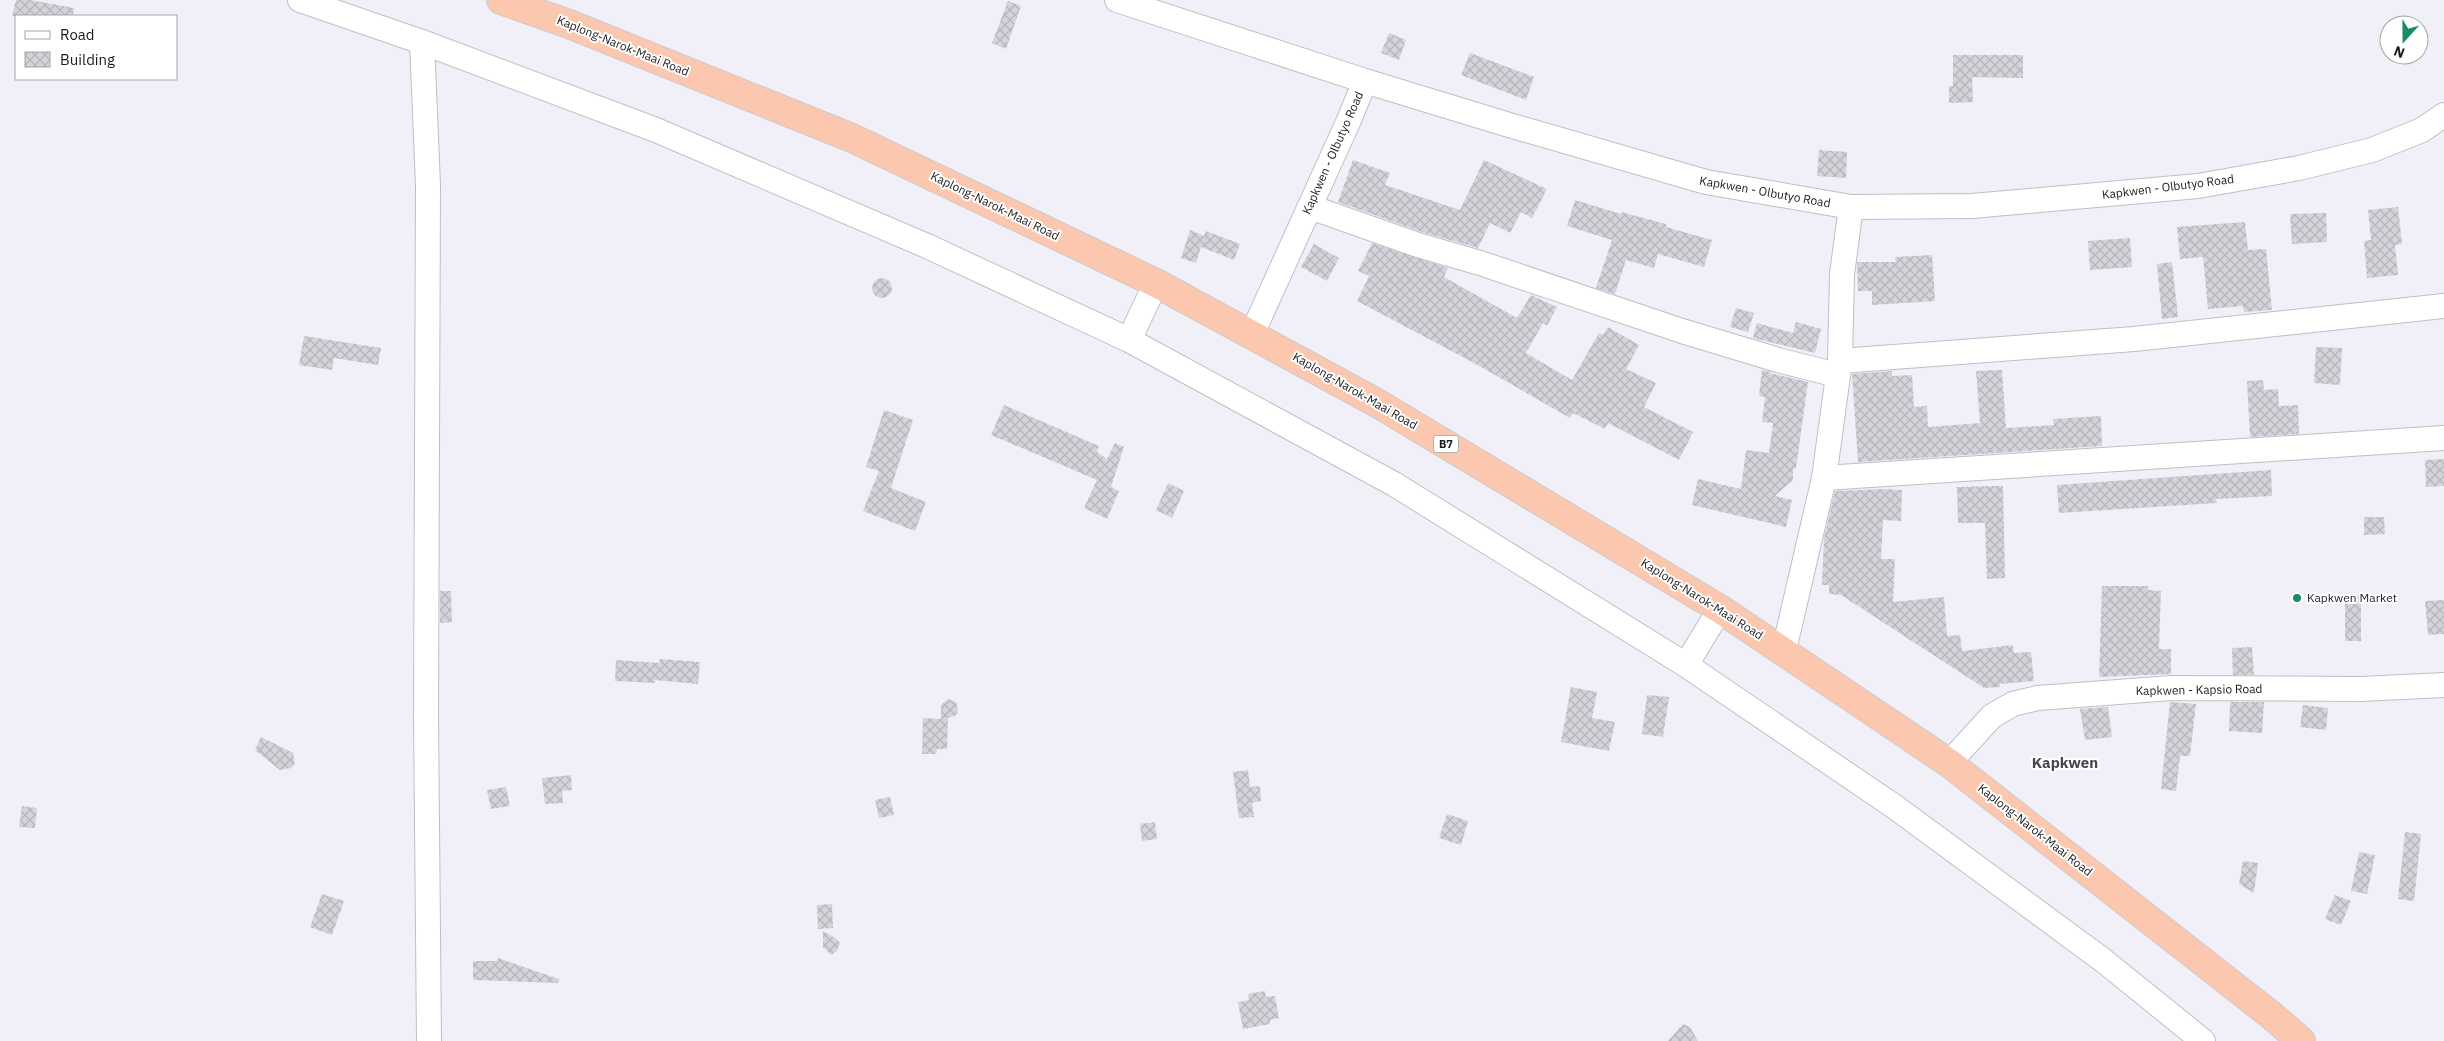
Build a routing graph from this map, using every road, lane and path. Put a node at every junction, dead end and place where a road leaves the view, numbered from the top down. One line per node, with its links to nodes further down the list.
1 (300, 0): 4 (street)
2 (501, 0): 9 (highway, Kaplong-Narok-Maai Road / B7)
3 (1118, 0): 5 (street)
4 (422, 42): 12 (street); 21 (street)
5 (1365, 81): 7 (street, Kapkwen - Olbutyo Road); 8 (street, Kapkwen - Olbutyo Road)
6 (2444, 115): 8 (street, Kapkwen - Olbutyo Road)
7 (1310, 207): 11 (street, Kapkwen - Olbutyo Road); 13 (street)
8 (1850, 208): 13 (street)
9 (1156, 283): 11 (highway, Kaplong-Narok-Maai Road / B7); 12 (street)
10 (2444, 306): 13 (street)
11 (1252, 334): 16 (highway, Kaplong-Narok-Maai Road / B7)
12 (1129, 340): 18 (street)
13 (1838, 368): 15 (street)
14 (2444, 438): 15 (street)
15 (1824, 478): 17 (street)
16 (1720, 609): 17 (highway, Kaplong-Narok-Maai Road / B7); 18 (street)
17 (1784, 650): 20 (highway, Kaplong-Narok-Maai Road / B7)
18 (1686, 665): 22 (street)
19 (2444, 686): 20 (street, Kapkwen - Kapsio Road)
20 (1949, 763): 23 (highway, Kaplong-Narok-Maai Road / B7)
21 (429, 1041)
22 (2203, 1041)
23 (2301, 1041)

